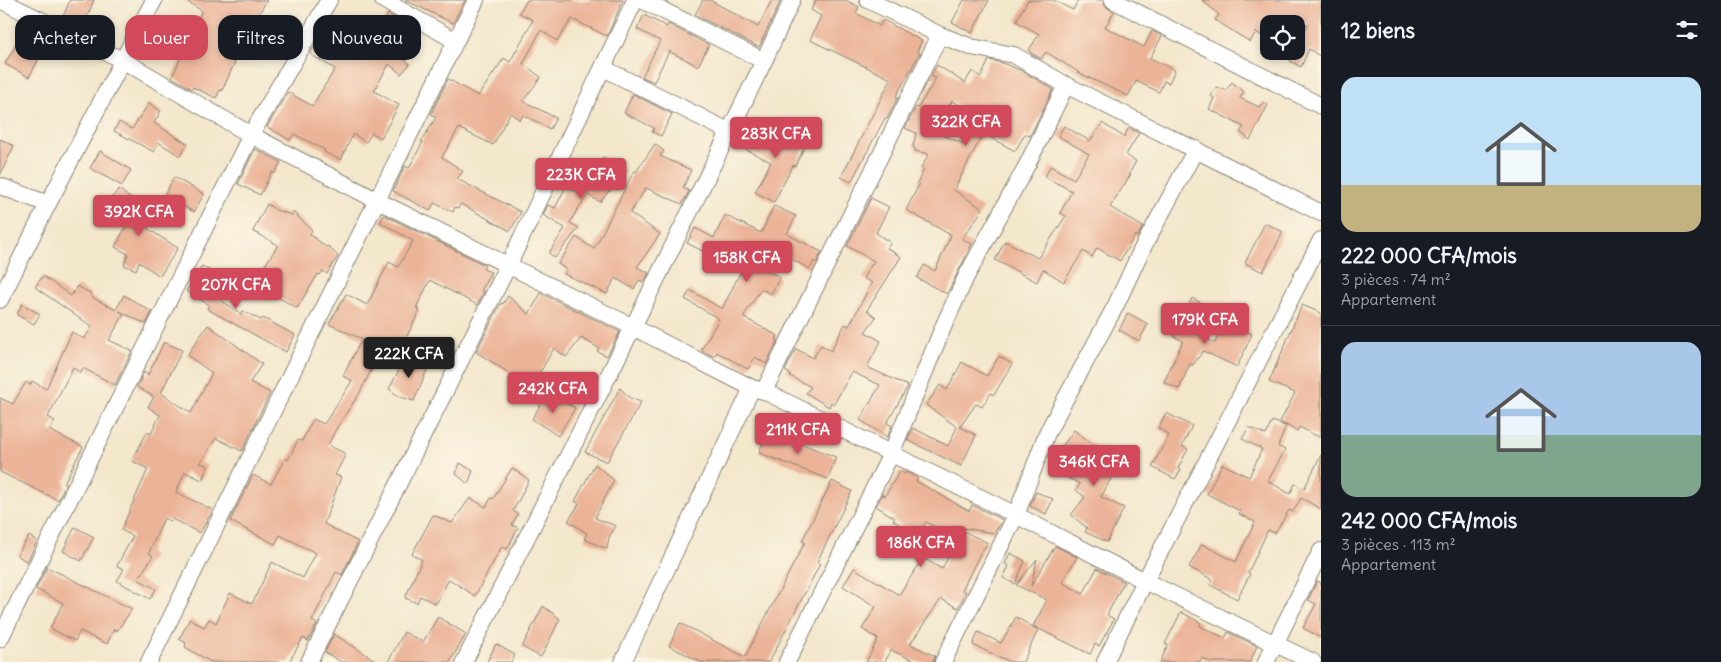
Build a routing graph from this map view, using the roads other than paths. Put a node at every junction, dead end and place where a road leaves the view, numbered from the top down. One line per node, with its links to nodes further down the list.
1 (0, 0): 13 (street)
2 (154, 0): 13 (street)
3 (329, 0): 19 (street)
4 (383, 0): 12 (street)
5 (476, 0): 12 (street)
6 (635, 0): 15 (street)
7 (642, 0): 14 (street)
8 (792, 0): 14 (street)
9 (868, 0): 11 (street)
10 (1112, 0): 17 (street)
11 (940, 35): 16 (street); 29 (street)
12 (456, 41): 22 (street)
13 (124, 61): 19 (street); 23 (street)
14 (764, 61): 18 (street)
15 (603, 68): 18 (street); 26 (street)
16 (1066, 85): 20 (street); 30 (street)
17 (1321, 106)
18 (730, 132): 28 (street)
19 (251, 135): 22 (street); 34 (street)
20 (1196, 149): 24 (street); 31 (street)
21 (0, 186): 23 (street)
22 (376, 200): 26 (street); 36 (street)
23 (48, 204): 27 (street)
24 (1321, 213)
25 (1321, 240): 33 (street)
26 (508, 266): 28 (street); 37 (street)
27 (0, 300)
28 (633, 327): 29 (street); 38 (street)
29 (758, 389): 30 (street); 39 (street)
30 (891, 454): 31 (street); 40 (street)
31 (1016, 515): 33 (street); 41 (street)
32 (1321, 551): 35 (street)
33 (1145, 581): 35 (street); 42 (street)
34 (0, 639)
35 (1276, 643): 43 (street); 44 (street)
36 (149, 662)
37 (309, 662)
38 (464, 662)
39 (623, 662)
40 (787, 662)
41 (943, 662)
42 (1105, 662)
43 (1266, 662)
44 (1313, 662)

